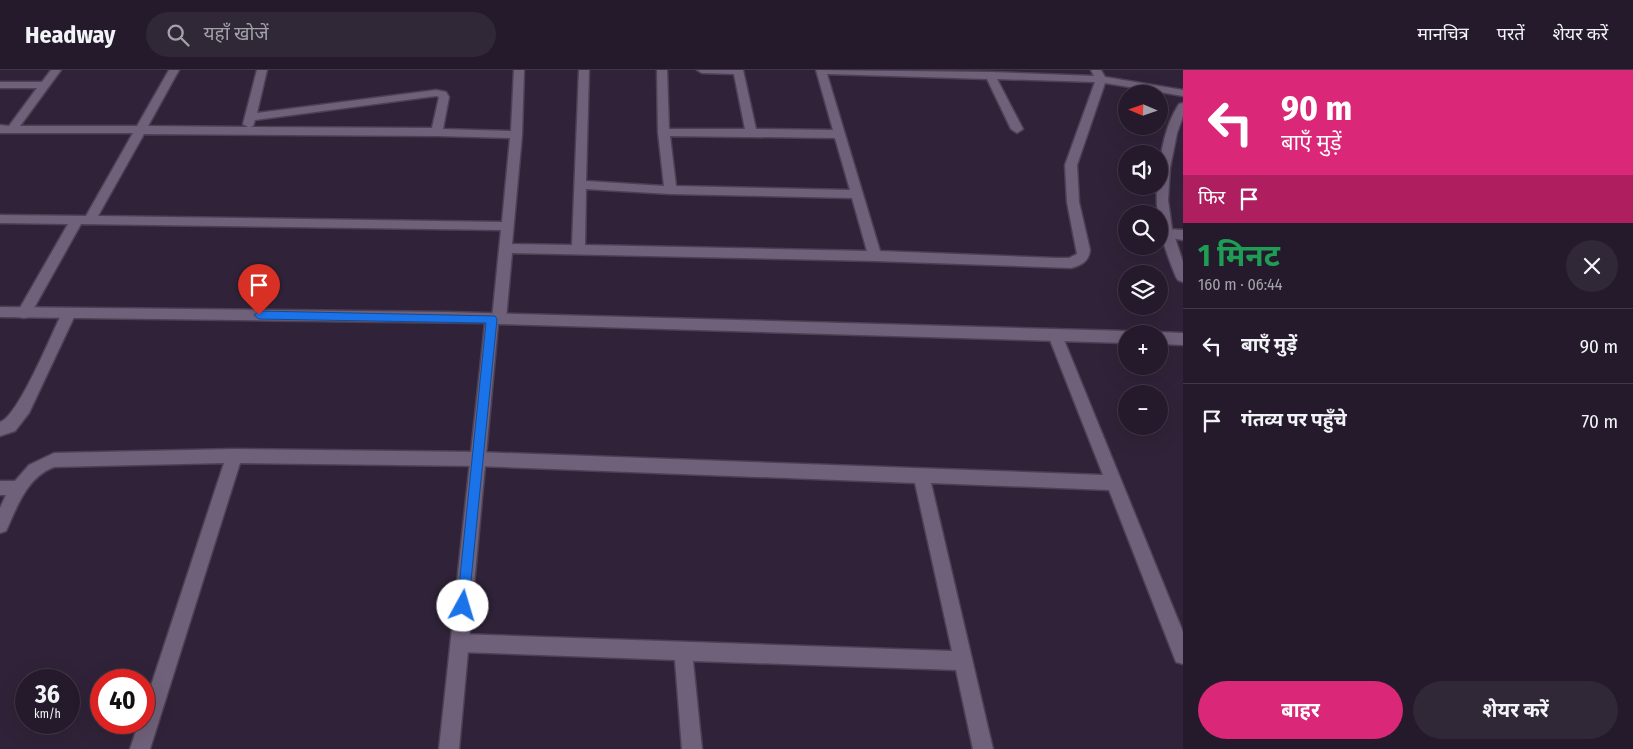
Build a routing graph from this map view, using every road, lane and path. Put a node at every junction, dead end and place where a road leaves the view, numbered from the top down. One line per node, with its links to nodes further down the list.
1 (56, 70): 13 (street)
2 (174, 70): 19 (street)
3 (262, 70): 16 (street)
4 (519, 70): 25 (street)
5 (584, 70): 26 (street)
6 (662, 70): 22 (street)
7 (702, 70): 8 (street)
8 (738, 71): 23 (street)
9 (821, 71): 11 (street); 24 (street)
10 (1098, 74): 11 (street); 14 (street); 38 (street)
11 (990, 75): 18 (street)
12 (0, 85): 13 (street)
13 (45, 85): 17 (street)
14 (1183, 92)
15 (1183, 106): 29 (street)
16 (251, 117): 20 (street); 21 (street)
17 (6, 129): 19 (street)
18 (1016, 129)
19 (140, 130): 20 (street); 31 (street)
20 (248, 131): 21 (street)
21 (437, 132): 25 (street)
22 (664, 132): 23 (street); 27 (street)
23 (751, 133): 24 (street)
24 (839, 134): 28 (street)
25 (516, 135): 32 (street)
26 (580, 185): 27 (street); 37 (street)
27 (670, 190): 28 (street)
28 (857, 194): 38 (street)
29 (1161, 205)
30 (0, 219): 31 (street)
31 (84, 220): 32 (street); 41 (street)
32 (507, 226): 36 (street)
33 (1168, 234): 34 (street)
34 (1183, 236)
35 (1168, 239): 39 (street)
36 (504, 248): 37 (street); 43 (street)
37 (578, 250): 38 (street)
38 (875, 256)
39 (1183, 277)
40 (0, 312): 41 (street)
41 (24, 313): 42 (street)
42 (69, 313): 43 (street); 48 (street)
43 (496, 319): 44 (street); 50 (street)
44 (1055, 335): 45 (street); 52 (street)
45 (1118, 337)
46 (1168, 338): 47 (street)
47 (1183, 339)
48 (0, 429)
49 (234, 456): 50 (street); 54 (street); 60 (street)
50 (478, 459): 51 (street); 56 (street)
51 (922, 476): 52 (street); 59 (street)
52 (1113, 483): 58 (street)
53 (0, 488): 54 (street)
54 (19, 488): 55 (street)
55 (0, 525)
56 (460, 643): 57 (street); 61 (street)
57 (683, 651): 59 (street); 62 (street)
58 (1183, 655)
59 (963, 661): 63 (street)
60 (140, 749)
61 (449, 749)
62 (692, 749)
63 (983, 749)

